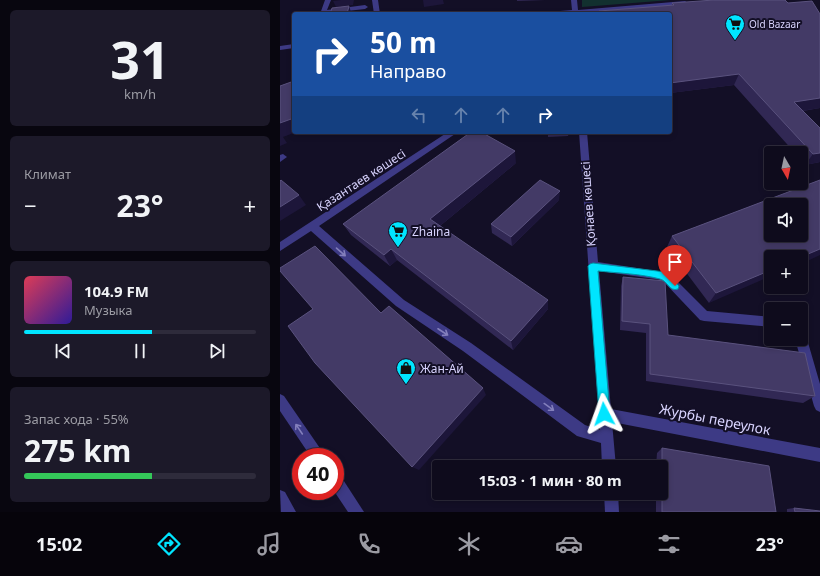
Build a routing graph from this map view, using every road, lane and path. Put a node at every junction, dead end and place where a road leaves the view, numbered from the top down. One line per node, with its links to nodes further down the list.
1 (328, 0): 6 (street)
2 (375, 0): 8 (street)
3 (574, 0): 9 (street)
4 (691, 2): 10 (street)
5 (365, 7): 7 (street)
6 (324, 12)
7 (331, 12)
8 (377, 12)
9 (574, 12)
10 (585, 12)
11 (292, 46): 12 (street)
12 (280, 48)
13 (451, 134): 15 (street, Қазантаев көшесі)
14 (583, 134): 17 (street, Қонаев көшесі)
15 (312, 226): 16 (street, Қазантаев көшесі); 23 (street, one-way to 23)
16 (280, 247)
17 (593, 266): 18 (street); 22 (street, Қонаев көшесі)
18 (764, 321)
19 (803, 346): 21 (street)
20 (280, 400): 24 (street, one-way to 20)
21 (820, 406)
22 (604, 414): 23 (street, Қонаев көшесі); 25 (street, Журбы переулок)
23 (606, 438): 26 (street, Қонаев көшесі)
24 (313, 448)
25 (820, 455)
26 (608, 460)
27 (344, 493): 31 (street)
28 (280, 497): 30 (street)
29 (611, 500): 32 (street)
30 (289, 512)
31 (357, 512)
32 (612, 512)

